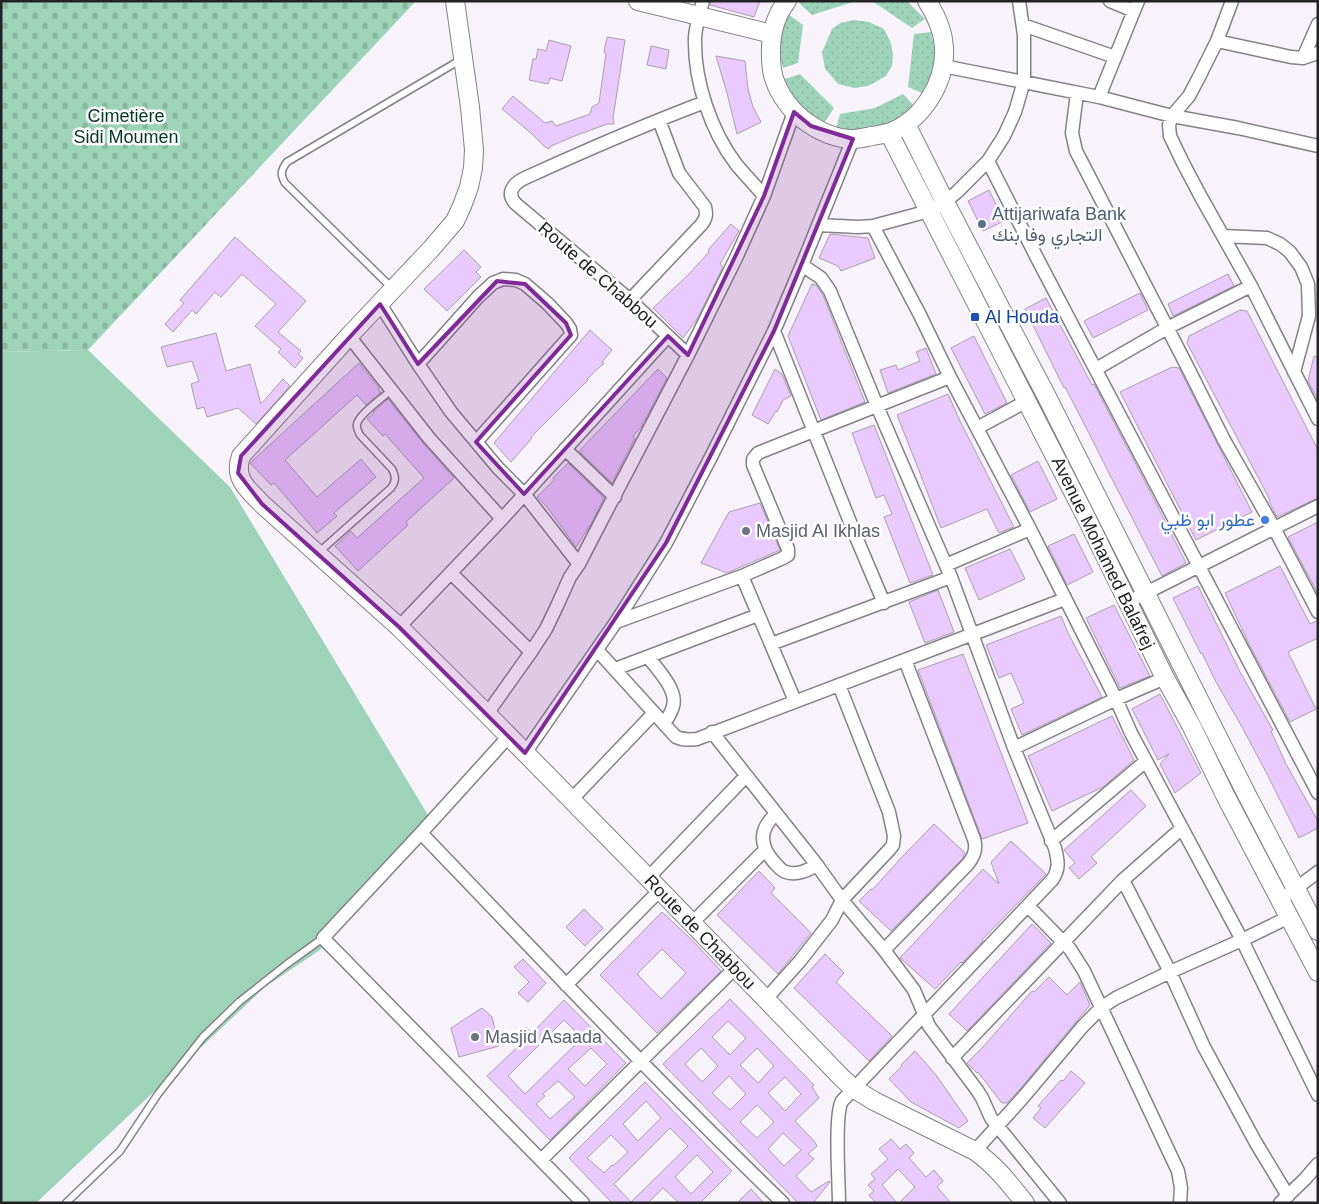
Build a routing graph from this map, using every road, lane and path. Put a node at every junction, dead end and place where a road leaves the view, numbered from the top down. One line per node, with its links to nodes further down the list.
1 (455, 1): 17 (street)
2 (638, 1): 8 (street)
3 (787, 1): 13 (street)
4 (927, 1): 19 (street)
5 (1019, 1): 12 (street)
6 (1110, 1): 9 (street)
7 (1232, 1): 14 (street)
8 (672, 5): 10 (street)
9 (1136, 6): 16 (street)
10 (701, 9): 13 (street); 23 (street)
11 (1318, 24): 18 (street)
12 (1023, 25): 16 (street); 20 (street)
13 (772, 34): 24 (street)
14 (1216, 41): 18 (street); 25 (street)
15 (1318, 53): 18 (street)
16 (1115, 57): 22 (street)
17 (463, 58): 40 (street); 40 (lane)
18 (1303, 58)
19 (943, 66): 20 (street); 27 (street)
20 (1024, 81): 21 (street); 31 (street)
21 (1077, 93): 22 (street); 43 (street)
22 (1099, 97): 25 (street)
23 (705, 102): 26 (street, Route de Chabbou); 32 (street)
24 (794, 112): 29 (street); 32 (street)
25 (1172, 116): 30 (street); 37 (street)
26 (659, 120): 41 (street); 41 (street, Route de Chabbou)
27 (906, 124): 28 (street); 33 (street, Avenue Mohamed Balafrej)
28 (889, 133): 29 (street); 34 (street, Avenue Mohamed Balafrej)
29 (853, 139): 35 (street)
30 (1318, 146)
31 (988, 161): 33 (street); 49 (street)
32 (764, 196): 47 (street)
33 (946, 202): 34 (street); 73 (street, Avenue Mohamed Balafrej)
34 (929, 211): 36 (street); 53 (street, Avenue Mohamed Balafrej)
35 (818, 225): 36 (street); 38 (street)
36 (873, 226): 51 (street)
37 (1224, 236): 39 (street); 50 (street)
38 (802, 265): 44 (street); 54 (street)
39 (1251, 286): 43 (street); 50 (street)
40 (394, 290): 42 (street)
41 (630, 300): 46 (street, Route de Chabbou)
42 (380, 304): 45 (street); 48 (street)
43 (1167, 328): 49 (street); 64 (street)
44 (774, 331): 57 (street); 79 (street)
45 (349, 336): 52 (street); 66 (street, Route de Chabbou)
46 (668, 336): 47 (street); 59 (street, Route de Chabbou)
47 (688, 355): 61 (street)
48 (418, 364): 58 (street); 58 (street)
49 (1096, 369): 69 (street)
50 (1294, 372): 55 (street)
51 (950, 377): 54 (street); 56 (street)
52 (391, 390): 63 (street); 66 (lane)
53 (1027, 401): 56 (street); 75 (street, Avenue Mohamed Balafrej)
54 (877, 406): 57 (street); 68 (street)
55 (1318, 419)
56 (977, 428): 65 (street)
57 (814, 432): 71 (street); 76 (street)
58 (476, 442): 60 (street)
59 (565, 449): 60 (street, Route de Chabbou); 61 (street)
60 (524, 494): 63 (street, Route de Chabbou); 67 (street)
61 (615, 497): 67 (street)
62 (1318, 506): 64 (street)
63 (502, 519): 70 (street, Route de Chabbou)
64 (1274, 528): 69 (street); 77 (street)
65 (1030, 529): 68 (street); 74 (street)
66 (318, 554): 80 (street, Route de Chabbou)
67 (578, 564): 84 (street)
68 (946, 565): 72 (street)
69 (1199, 567): 73 (street); 101 (street)
70 (452, 573): 80 (street, Route de Chabbou); 84 (street)
71 (742, 576): 78 (street); 79 (street)
72 (951, 577): 76 (street); 81 (street)
73 (1145, 594): 75 (street); 112 (street, Avenue Mohamed Balafrej)
74 (1065, 599): 81 (street); 90 (street)
75 (1128, 602): 88 (street, Avenue Mohamed Balafrej)
76 (884, 603): 82 (street)
77 (1318, 612)
78 (758, 615): 82 (street); 85 (street)
79 (616, 622): 83 (street)
80 (399, 627): 93 (street, Route de Chabbou)
81 (972, 634): 86 (street); 97 (street)
82 (771, 644): 91 (street)
83 (597, 650): 87 (street); 98 (street)
84 (531, 652): 93 (street)
85 (648, 657): 87 (street); 94 (street)
86 (905, 660): 89 (street); 122 (street)
87 (615, 669): 92 (street)
88 (1165, 678): 90 (street); 114 (street, Avenue Mohamed Balafrej)
89 (839, 685): 91 (street); 113 (street)
90 (1116, 699): 97 (street); 99 (street)
91 (794, 701): 95 (street)
92 (654, 713): 94 (street); 102 (street)
93 (487, 714): 96 (street, Route de Chabbou)
94 (664, 724): 95 (street)
95 (712, 732): 100 (street)
96 (508, 736): 98 (street, Route de Chabbou); 105 (street)
97 (1014, 748): 106 (street)
98 (525, 753): 102 (street, Route de Chabbou)
99 (1146, 761): 104 (street); 106 (street)
100 (746, 776): 103 (street); 111 (street)
101 (1318, 793)
102 (572, 800): 111 (street, Route de Chabbou)
103 (776, 814): 107 (street); 108 (street)
104 (1181, 829): 110 (street); 120 (street)
105 (421, 833): 119 (street); 126 (street)
106 (1052, 840): 115 (street)
107 (765, 850): 108 (street); 117 (street)
108 (817, 865): 113 (street)
109 (1318, 872): 112 (street)
110 (1123, 880): 121 (street); 124 (street)
111 (654, 884): 117 (street, Route de Chabbou); 126 (street)
112 (1296, 888): 114 (street); 118 (street, Avenue Mohamed Balafrej)
113 (842, 900): 122 (street); 127 (street)
114 (1280, 900): 116 (street, Avenue Mohamed Balafrej)
115 (1028, 906): 121 (street); 129 (street)
116 (1289, 917): 120 (street); 125 (street, Avenue Mohamed Balafrej)
117 (692, 923): 123 (street, Route de Chabbou)
118 (1318, 931)
119 (323, 938): 136 (street); 139 (lane)
120 (1242, 940): 124 (street); 133 (street)
121 (1063, 942): 128 (street); 130 (street)
122 (884, 950): 129 (street)
123 (735, 968): 127 (street, Route de Chabbou); 131 (street)
124 (1170, 972): 128 (street); 138 (street)
125 (1318, 972)
126 (566, 985): 131 (street)
127 (766, 999): 132 (street, Route de Chabbou)
128 (1102, 1007): 134 (street); 145 (street)
129 (924, 1015): 130 (street); 132 (street)
130 (952, 1058): 134 (street)
131 (642, 1061): 136 (street); 141 (street)
132 (853, 1088): 135 (street, Route de Chabbou); 142 (street)
133 (1318, 1096)
134 (997, 1125): 135 (street); 144 (street)
135 (975, 1151): 143 (street, Route de Chabbou)
136 (541, 1160): 140 (street)
137 (1318, 1164): 138 (street)
138 (1284, 1199)
139 (66, 1203)
140 (582, 1203)
141 (783, 1203)
142 (839, 1203)
143 (1025, 1203)
144 (1060, 1203)
145 (1180, 1203)

